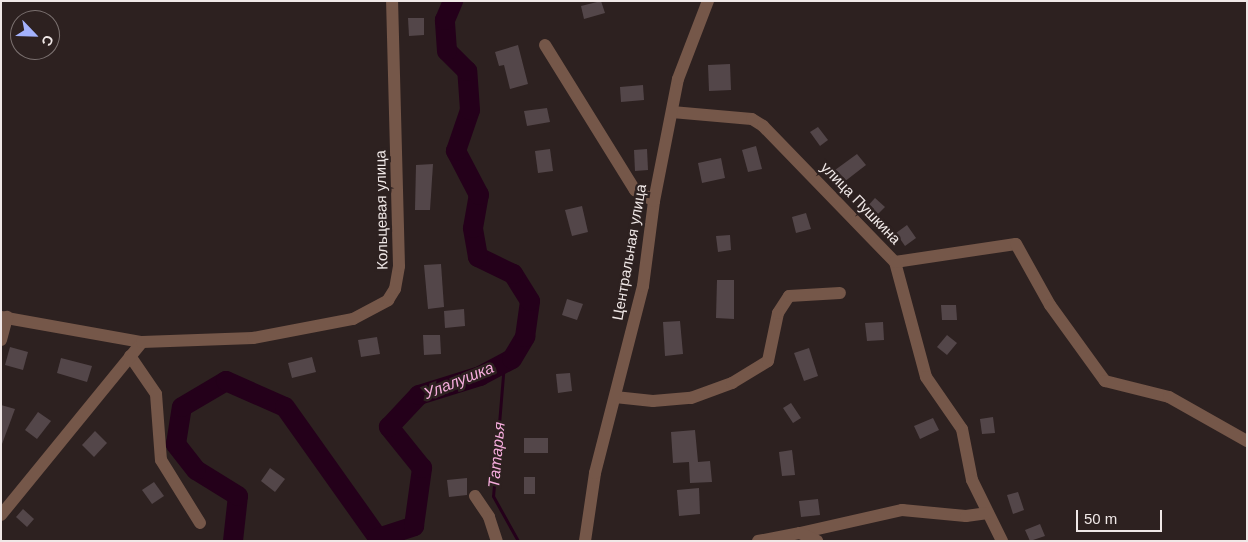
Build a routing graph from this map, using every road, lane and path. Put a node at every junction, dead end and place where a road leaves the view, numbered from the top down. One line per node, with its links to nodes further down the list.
1 (392, 1): 10 (street, Кольцевая улица)
2 (708, 1): 4 (street, Центральная улица)
3 (545, 45): 5 (street)
4 (672, 112): 5 (street, Центральная улица); 6 (street, улица Пушкина)
5 (654, 201): 12 (street, Центральная улица)
6 (895, 262): 13 (street); 15 (street, улица Пушкина)
7 (840, 293): 12 (street)
8 (4, 317): 9 (street); 10 (street, Кольцевая улица)
9 (1, 340)
10 (142, 342): 11 (street)
11 (130, 356): 16 (street); 17 (street)
12 (615, 397): 20 (street, Центральная улица)
13 (1247, 441)
14 (475, 496): 19 (street)
15 (988, 513): 18 (street); 23 (street, улица Пушкина)
16 (1, 515)
17 (200, 523)
18 (800, 533): 21 (street); 22 (street)
19 (497, 541)
20 (585, 541)
21 (758, 541)
22 (817, 541)
23 (1002, 541)

